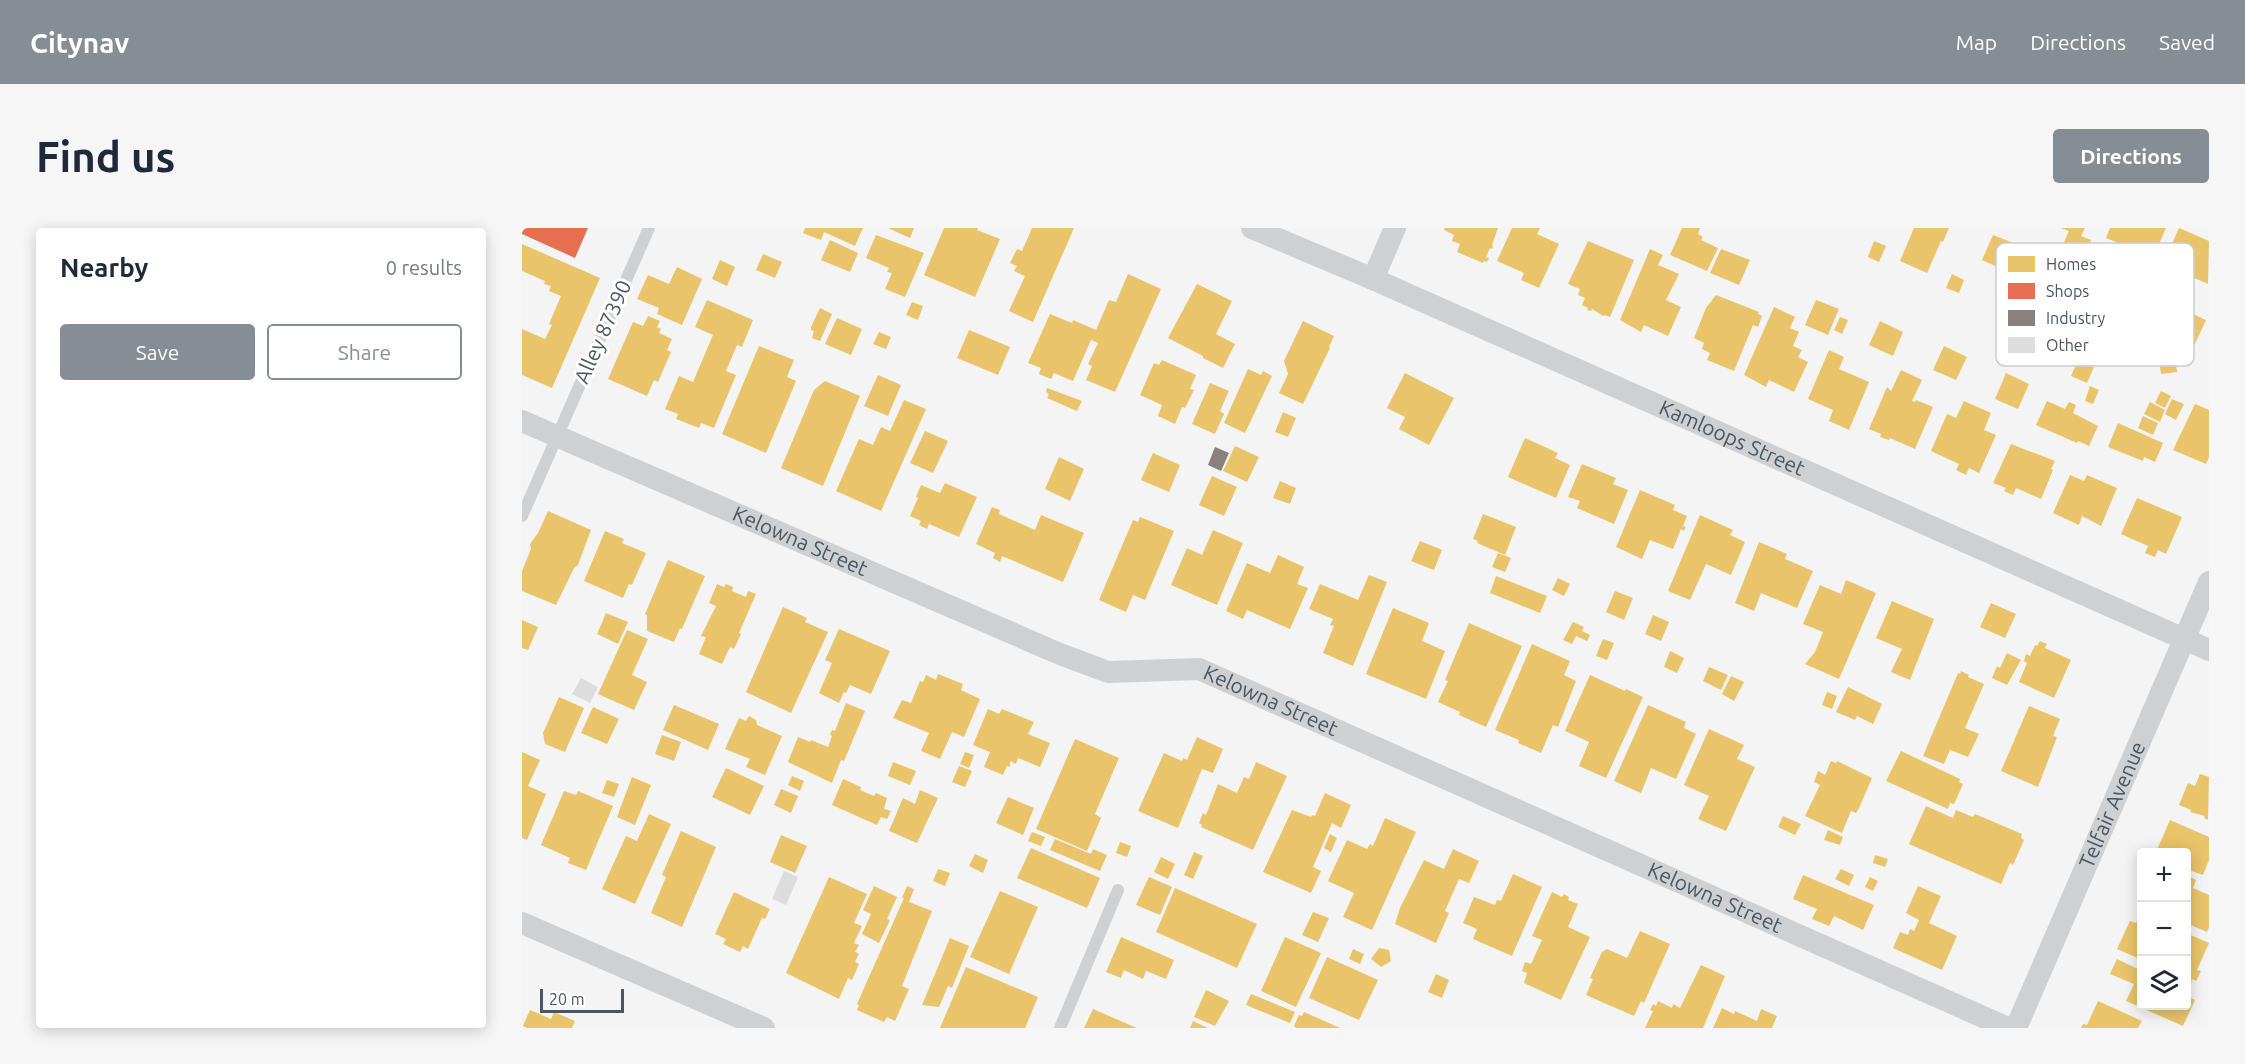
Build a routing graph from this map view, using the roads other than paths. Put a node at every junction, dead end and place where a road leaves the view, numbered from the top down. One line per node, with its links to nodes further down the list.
1 (649, 228): 6 (lane, Alley 87390)
2 (1252, 228): 4 (street, Kamloops Street)
3 (1395, 228): 4 (street)
4 (1373, 279): 9 (street, Kamloops Street)
5 (522, 421): 6 (street, Kelowna Street)
6 (557, 436): 7 (lane, Alley 87390); 15 (street, Kelowna Street)
7 (522, 516)
8 (2209, 582): 9 (street, Telfair Avenue)
9 (2184, 639): 10 (street, Kamloops Street); 16 (street, Telfair Avenue)
10 (2209, 650)
11 (1118, 890): 14 (lane)
12 (522, 923): 13 (street)
13 (764, 1028)
14 (1059, 1028)
15 (2008, 1028)
16 (2016, 1028)

